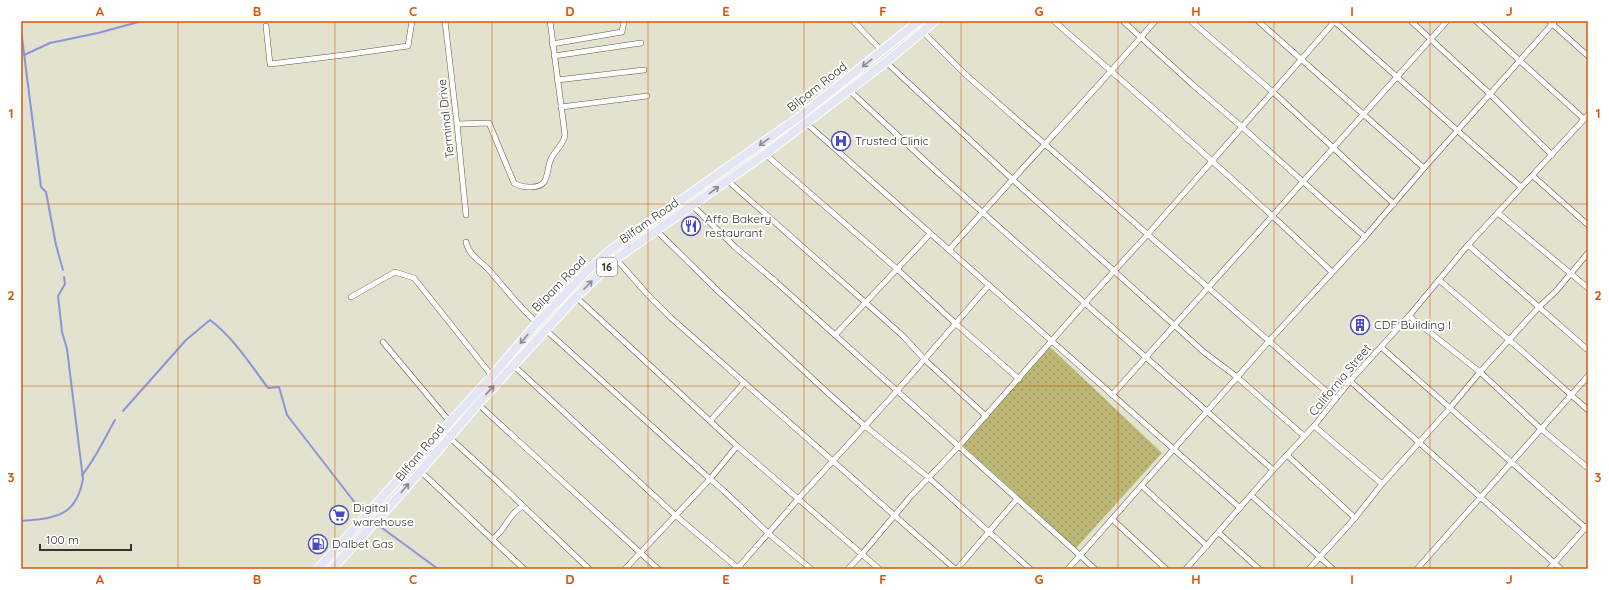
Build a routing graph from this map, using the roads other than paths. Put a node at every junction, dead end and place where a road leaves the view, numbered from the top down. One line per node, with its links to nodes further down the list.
1 (412, 21): 18 (street)
2 (445, 21): 41 (street, Terminal Drive)
3 (550, 21): 23 (street)
4 (624, 21): 23 (street)
5 (853, 21): 24 (street)
6 (934, 21): 19 (main road, Bilfam Road / 16)
7 (1054, 21): 31 (street)
8 (1123, 21): 20 (street)
9 (1155, 21): 20 (street)
10 (1191, 21): 35 (street)
11 (1258, 21): 27 (street)
12 (1334, 21): 27 (street); 32 (street)
13 (1411, 21): 21 (street)
14 (1446, 21): 21 (street)
15 (1476, 21): 28 (street)
16 (918, 22): 19 (street); 24 (main road, Bilpam Road / 16)
17 (1552, 22): 26 (street); 28 (street)
18 (266, 26)
19 (922, 31): 29 (main road, Bilfam Road / 16); 45 (street)
20 (1141, 37): 31 (street); 43 (street)
21 (1431, 39): 32 (street); 36 (street)
22 (641, 43): 25 (street)
23 (552, 44): 25 (street)
24 (882, 51): 70 (main road, Bilpam Road / 16, one-way to 70)
25 (554, 56): 33 (street)
26 (1588, 56)
27 (1302, 59): 35 (street); 39 (street)
28 (1521, 60): 36 (street); 40 (street)
29 (886, 62): 34 (main road, Bilfam Road / 16); 52 (street)
30 (644, 70): 33 (street)
31 (1111, 71): 45 (street); 49 (street)
32 (1396, 77): 39 (street); 44 (street)
33 (557, 80): 38 (street)
34 (849, 90): 42 (main road, Bilfam Road / 16); 58 (street)
35 (1273, 92): 43 (street); 46 (street)
36 (1490, 94): 44 (street); 48 (street)
37 (647, 96): 38 (street)
38 (561, 107): 41 (street)
39 (1363, 115): 46 (street); 50 (street)
40 (1586, 117): 48 (street, California Street)
41 (457, 124): 60 (street, Terminal Drive)
42 (806, 124): 47 (main road, Bilfam Road / 16); 64 (street)
43 (1242, 127): 49 (street); 54 (street)
44 (1457, 131): 50 (street); 55 (street)
45 (1044, 144): 52 (street); 65 (street)
46 (1334, 147): 54 (street); 56 (street)
47 (765, 154): 53 (main road, Bilfam Road / 16); 73 (street)
48 (1552, 155): 51 (street, California Street)
49 (1213, 161): 61 (street); 65 (street)
50 (1424, 168): 56 (street)
51 (1533, 176): 55 (street, California Street); 62 (street)
52 (1012, 179): 58 (street); 74 (street)
53 (727, 180): 57 (main road, Bilfam Road / 16, one-way to 53); 83 (street)
54 (1303, 182): 61 (street); 66 (street)
55 (1521, 187): 59 (street, California Street)
56 (1394, 204): 66 (street)
57 (692, 205): 63 (main road, Bilfam Road / 16); 91 (street)
58 (982, 212): 69 (street); 84 (street)
59 (1498, 213): 68 (street, California Street); 76 (street)
60 (466, 215)
61 (1273, 215): 75 (street); 79 (street)
62 (1588, 225)
63 (656, 230): 72 (main road, Bilfam Road / 16); 119 (street)
64 (930, 234): 69 (street); 73 (street)
65 (1148, 234): 74 (street); 79 (street)
66 (1365, 237): 75 (street)
67 (466, 242): 87 (street)
68 (1468, 245): 77 (street, California Street); 85 (street)
69 (949, 250): 78 (street)
70 (609, 251): 72 (street); 87 (main road, Bilpam Road / 16)
71 (1588, 252): 76 (street)
72 (616, 259): 82 (main road, Bilfam Road / 16, one-way to 72); 107 (street)
73 (897, 269): 83 (street); 88 (street)
74 (1114, 271): 84 (street); 89 (street)
75 (1332, 272): 94 (street)
76 (1571, 273): 80 (street); 85 (street)
77 (1439, 280): 86 (street, California Street); 92 (street)
78 (989, 285): 88 (street); 93 (street)
79 (1208, 287): 89 (street); 94 (street)
80 (1588, 288)
81 (351, 297): 102 (street)
82 (576, 297): 90 (main road, Bilfam Road / 16); 117 (street)
83 (865, 302): 91 (street); 99 (street)
84 (1085, 303): 93 (street); 98 (street)
85 (1539, 307): 92 (street); 97 (street)
86 (1409, 316): 96 (street, California Street); 101 (street)
87 (537, 323): 102 (main road, Bilpam Road / 16, one-way to 102)
88 (955, 323): 99 (street); 105 (street)
89 (1174, 325): 98 (street); 104 (street)
90 (547, 331): 100 (main road, Bilfam Road / 16); 135 (street)
91 (835, 335): 108 (street)
92 (1509, 340): 101 (street); 110 (street)
93 (1052, 341): 105 (street); 109 (street)
94 (1269, 341): 104 (street); 111 (street)
95 (383, 342): 118 (street)
96 (1381, 347): 106 (street, California Street); 113 (street)
97 (1588, 350)
98 (1145, 357): 109 (street); 115 (street)
99 (925, 360): 108 (street); 116 (street)
100 (513, 365): 112 (main road, Bilfam Road / 16, one-way to 100); 144 (street)
101 (1480, 372): 113 (street); 121 (street)
102 (492, 376): 118 (main road, Bilpam Road / 16)
103 (1588, 376): 110 (street)
104 (1238, 377): 115 (street); 122 (street)
105 (1019, 379): 116 (street)
106 (1350, 381): 111 (street, California Street); 124 (street)
107 (744, 383): 117 (street); 129 (street)
108 (897, 391): 119 (street); 126 (street)
109 (1112, 395): 127 (street)
110 (1570, 395): 114 (street); 121 (street)
111 (1335, 399): 120 (street, California Street)
112 (478, 404): 123 (main road, Bilfam Road / 16); 154 (street)
113 (1450, 408): 124 (street); 130 (street)
114 (1588, 410)
115 (1208, 412): 127 (street); 132 (street)
116 (986, 416): 126 (street)
117 (711, 420): 125 (street)
118 (450, 422): 159 (main road, Bilpam Road / 16)
119 (865, 426): 129 (street); 134 (street)
120 (1314, 426): 122 (street, California Street); 136 (street)
121 (1540, 428): 130 (street); 131 (street)
122 (1304, 436): 128 (street, California Street)
123 (449, 437): 133 (main road, Bilfam Road / 16); 142 (street)
124 (1420, 443): 136 (street); 139 (street)
125 (737, 446): 135 (street); 140 (street)
126 (958, 447): 134 (street); 141 (street)
127 (1173, 449): 137 (street); 143 (street)
128 (1287, 455): 132 (street, California Street); 146 (street)
129 (833, 462): 140 (street); 145 (street)
130 (1511, 462): 139 (street); 148 (street)
131 (1588, 468)
132 (1273, 470): 138 (street, California Street)
133 (420, 471): 152 (street); 160 (main road, Bilfam Road / 16, one-way to 133)
134 (929, 478): 145 (street); 149 (street)
135 (710, 480): 144 (street); 151 (street)
136 (1382, 484): 146 (street)
137 (1142, 486): 147 (street); 153 (street)
138 (1252, 496): 143 (street, California Street); 157 (street)
139 (1480, 497): 158 (street); 178 (street)
140 (798, 499): 151 (street); 155 (street)
141 (1017, 499): 149 (street); 156 (street)
142 (522, 506): 152 (street); 162 (street)
143 (1240, 508): 150 (street, California Street)
144 (675, 515): 154 (street); 165 (street)
145 (894, 516): 155 (street); 169 (street)
146 (1355, 518): 157 (street)
147 (1112, 519): 156 (street); 173 (street)
148 (1587, 527): 158 (street)
149 (989, 532): 169 (street); 170 (street)
150 (1219, 533): 153 (street, California Street); 175 (street)
151 (769, 534): 165 (street); 166 (street)
152 (492, 539): 161 (street)
153 (1208, 546): 174 (street, California Street)
154 (640, 552): 163 (street); 164 (street)
155 (862, 554): 167 (street); 168 (street)
156 (1080, 556): 171 (street); 172 (street)
157 (1320, 558): 176 (street); 177 (street)
158 (1554, 563): 179 (street); 180 (street)
159 (318, 569)
160 (332, 569)
161 (524, 569)
162 (589, 569)
163 (625, 569)
164 (658, 569)
165 (738, 569)
166 (811, 569)
167 (848, 569)
168 (879, 569)
169 (956, 569)
170 (1030, 569)
171 (1068, 569)
172 (1095, 569)
173 (1166, 569)
174 (1187, 569)
175 (1259, 569)
176 (1309, 569)
177 (1334, 569)
178 (1417, 569)
179 (1549, 569)
180 (1561, 569)

